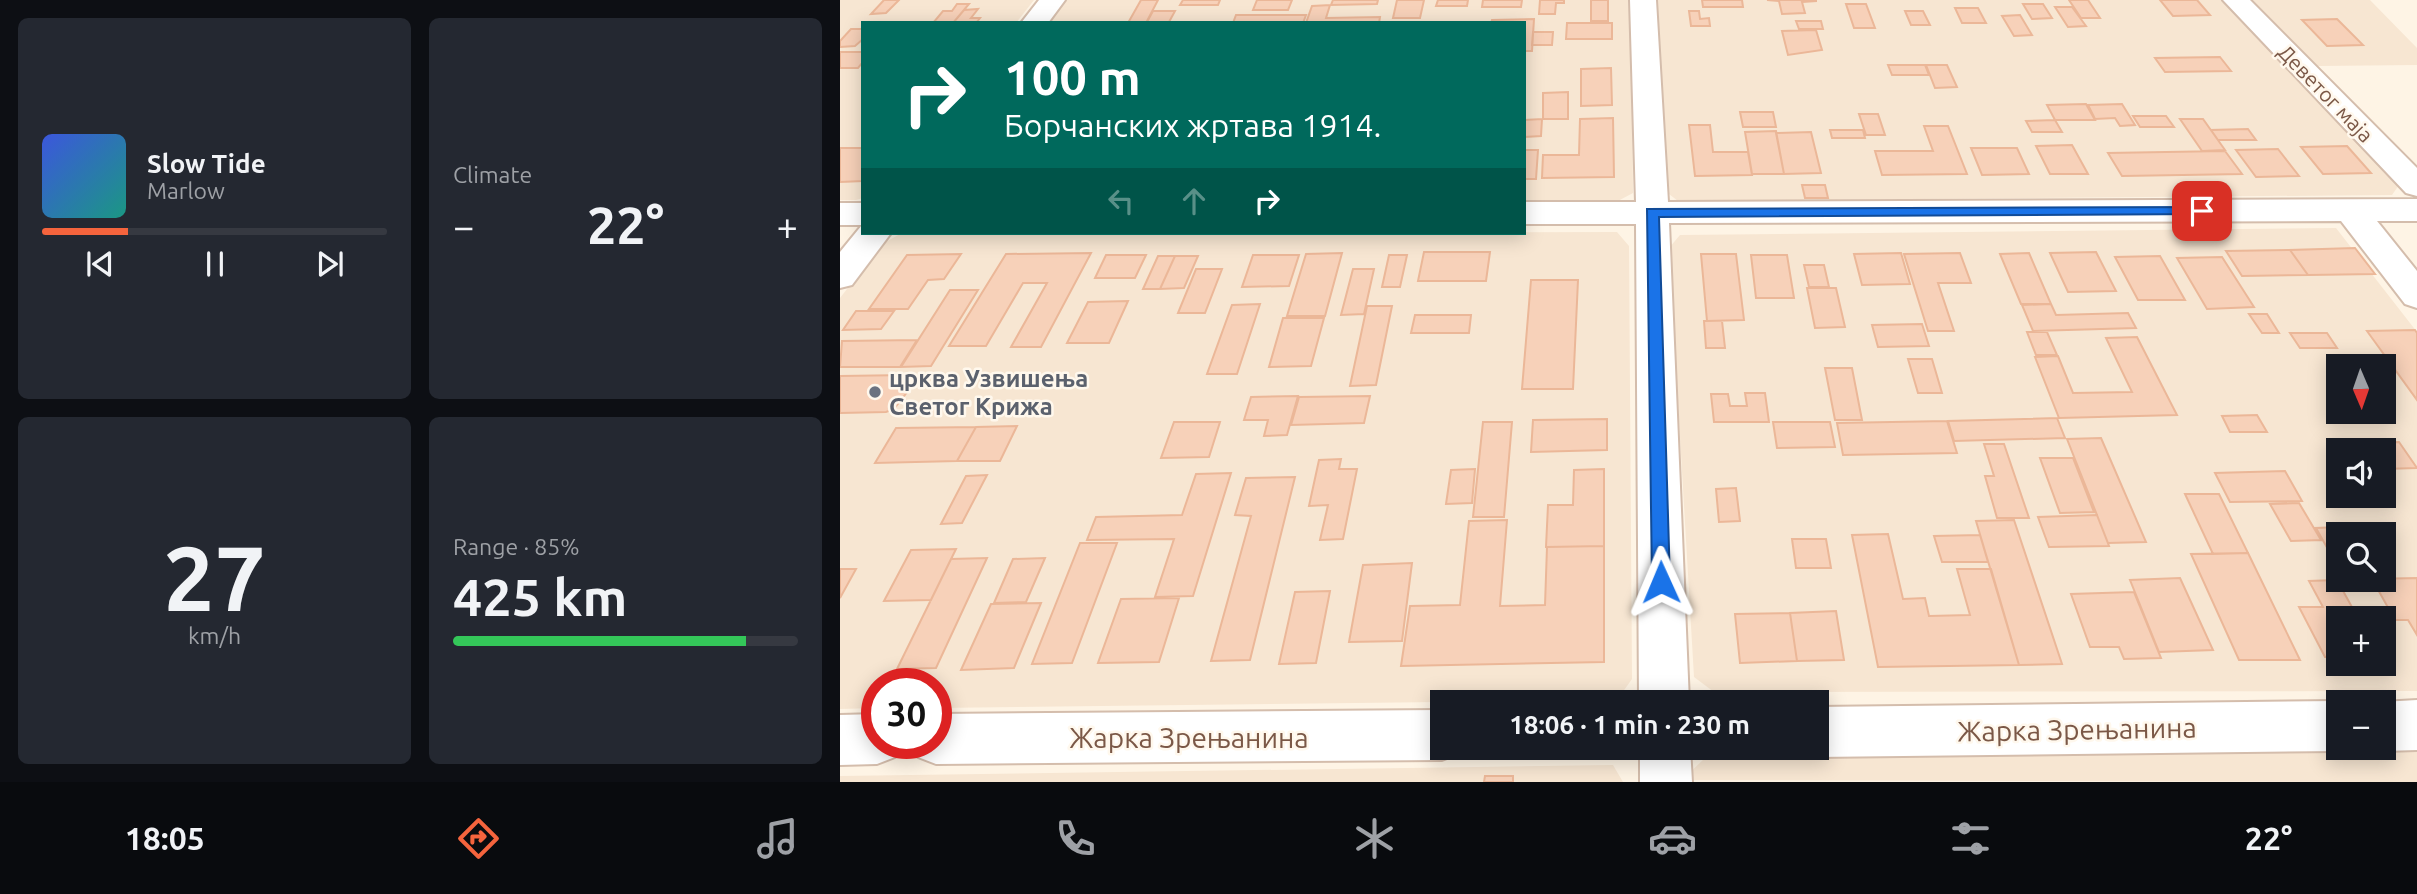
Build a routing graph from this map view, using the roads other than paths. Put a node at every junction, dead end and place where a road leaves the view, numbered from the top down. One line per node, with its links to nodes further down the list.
1 (1052, 0): 4 (street)
2 (1643, 0): 8 (street)
3 (2235, 0): 5 (street, Деветог маја)
4 (1036, 21)
5 (2417, 186)
6 (2417, 210): 7 (street)
7 (2351, 211): 8 (street); 14 (street)
8 (1652, 212): 9 (street); 15 (street)
9 (1526, 213)
10 (840, 214): 11 (street)
11 (861, 214)
12 (872, 235): 13 (street)
13 (840, 276)
14 (2417, 295)
15 (1664, 690)
16 (2417, 725): 18 (street)
17 (2326, 726): 19 (street, Жарка Зрењанина)
18 (2396, 726)
19 (1829, 732)
20 (1430, 735): 21 (street, Жарка Зрењанина)
21 (952, 739)
22 (840, 740): 23 (street)
23 (861, 740)
24 (1665, 760): 25 (street)
25 (1666, 782)

